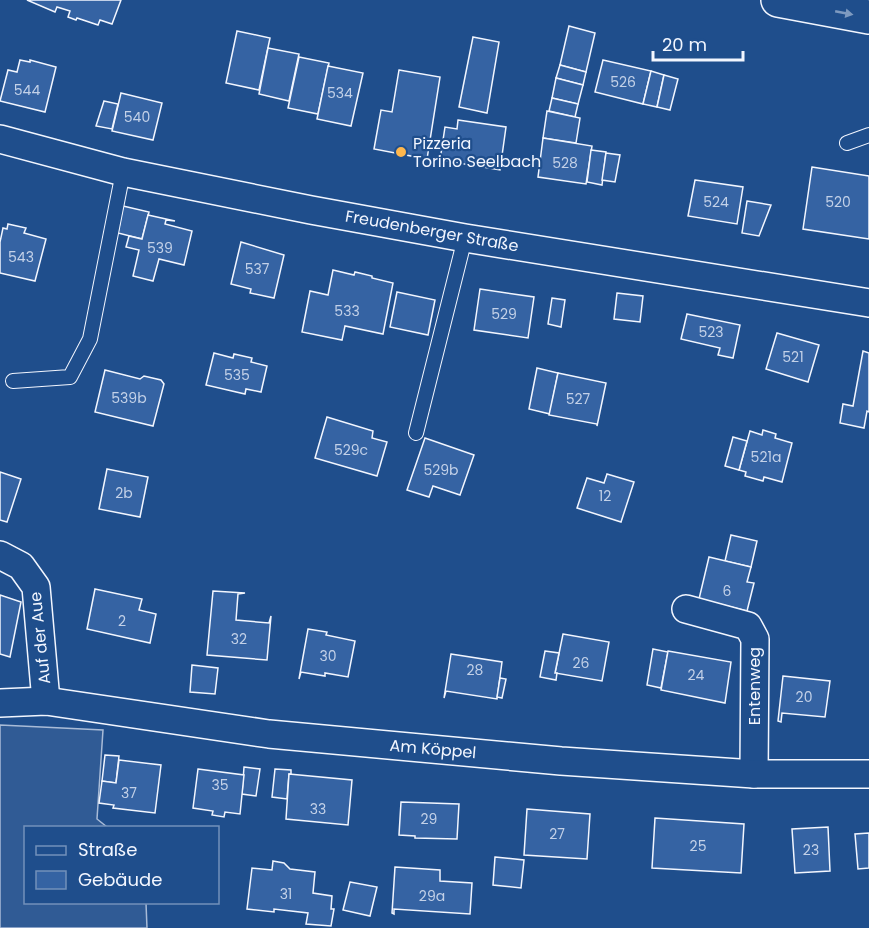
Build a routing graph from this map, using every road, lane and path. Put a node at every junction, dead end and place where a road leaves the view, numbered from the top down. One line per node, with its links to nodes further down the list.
1 (778, 0): 2 (main road, one-way to 2)
2 (869, 17)
3 (869, 135): 5 (lane)
4 (0, 139): 6 (street, Freudenberger Straße)
5 (847, 143)
6 (123, 172): 7 (street, Freudenberger Straße); 9 (lane)
7 (465, 238): 8 (street, Freudenberger Straße); 10 (lane)
8 (869, 303)
9 (13, 381)
10 (416, 433)
11 (0, 555): 13 (street, Auf der Aue)
12 (687, 609): 15 (street, Entenweg)
13 (46, 701): 14 (street, Am Köppel); 15 (street, Am Köppel)
14 (0, 703)
15 (754, 774): 16 (street, Am Köppel)
16 (869, 774)

